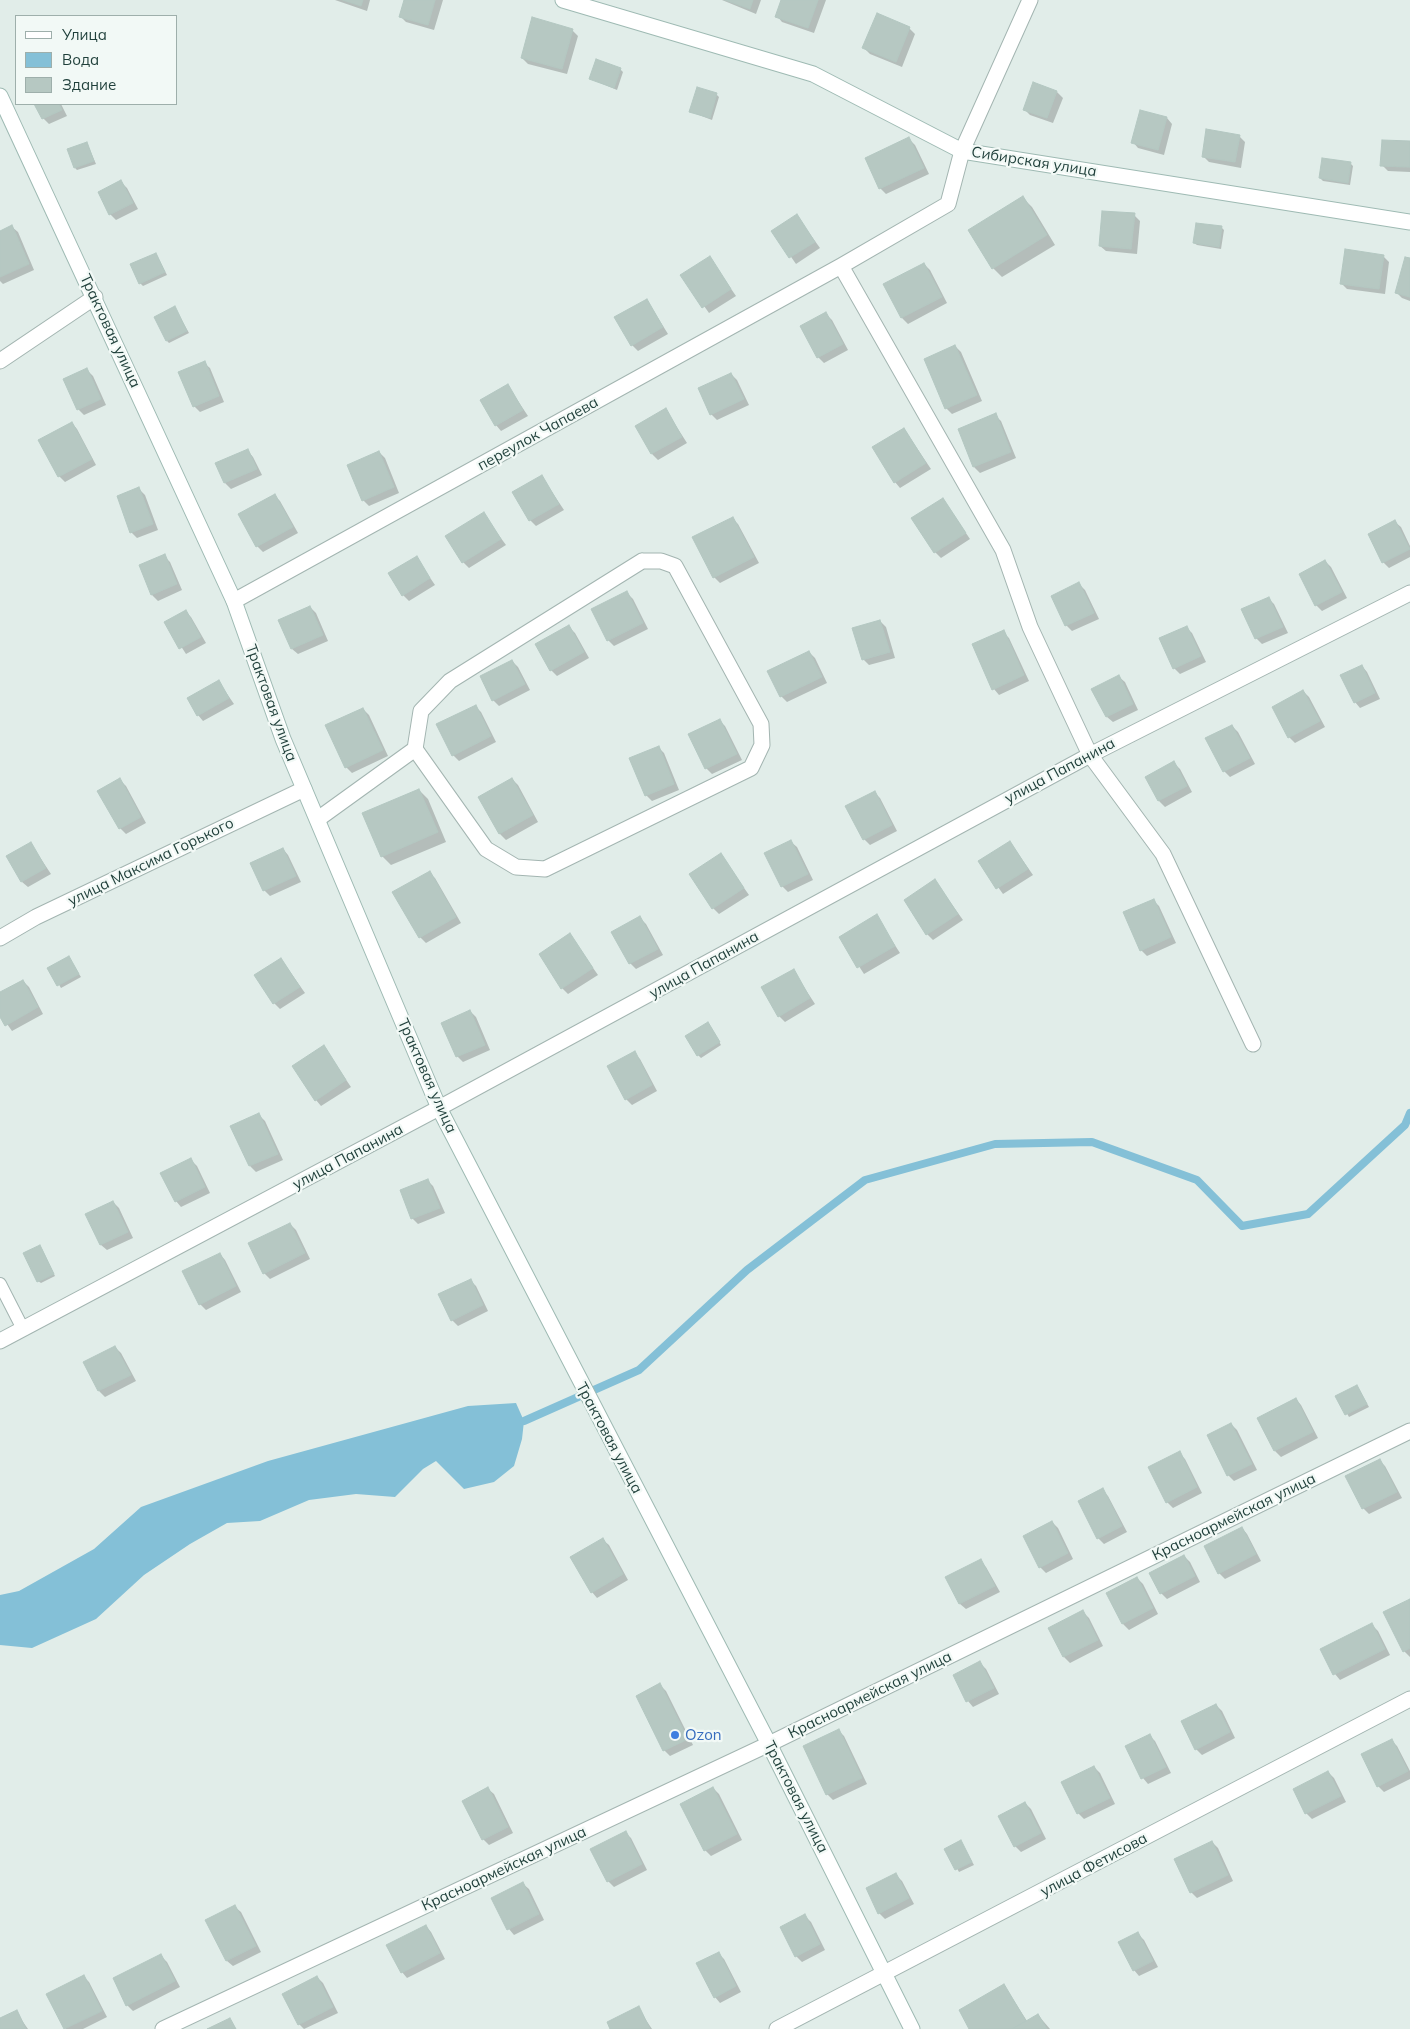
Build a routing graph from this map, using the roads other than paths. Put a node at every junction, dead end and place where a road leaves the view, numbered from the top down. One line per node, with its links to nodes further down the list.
1 (563, 0): 4 (street, Сибирская улица)
2 (1030, 0): 4 (street, переулок Чапаева)
3 (0, 96): 7 (street, Трактовая улица)
4 (962, 151): 5 (street, Сибирская улица); 6 (street, переулок Чапаева)
5 (1410, 222)
6 (841, 266): 10 (street, переулок Чапаева); 12 (street)
7 (95, 297): 8 (street); 10 (street, Трактовая улица)
8 (0, 361)
9 (1410, 593): 12 (street, улица Папанина)
10 (234, 601): 13 (street, Трактовая улица)
11 (415, 749): 11 (street); 14 (street)
12 (1090, 755): 16 (street); 17 (street, улица Папанина)
13 (304, 788): 14 (street, Трактовая улица); 15 (street, улица Максима Горького)
14 (318, 819): 17 (street, Трактовая улица)
15 (0, 938)
16 (1253, 1044)
17 (439, 1108): 19 (street, улица Папанина); 23 (street, Трактовая улица)
18 (0, 1284): 19 (lane)
19 (23, 1329): 20 (street, улица Папанина)
20 (0, 1340)
21 (1410, 1431): 23 (street, Красноармейская улица)
22 (1410, 1699): 24 (street, улица Фетисова)
23 (769, 1744): 24 (street, Трактовая улица); 25 (street, Красноармейская улица)
24 (886, 1973): 26 (street, улица Фетисова); 27 (street, Трактовая улица)
25 (163, 2029)
26 (777, 2029)
27 (912, 2029)

